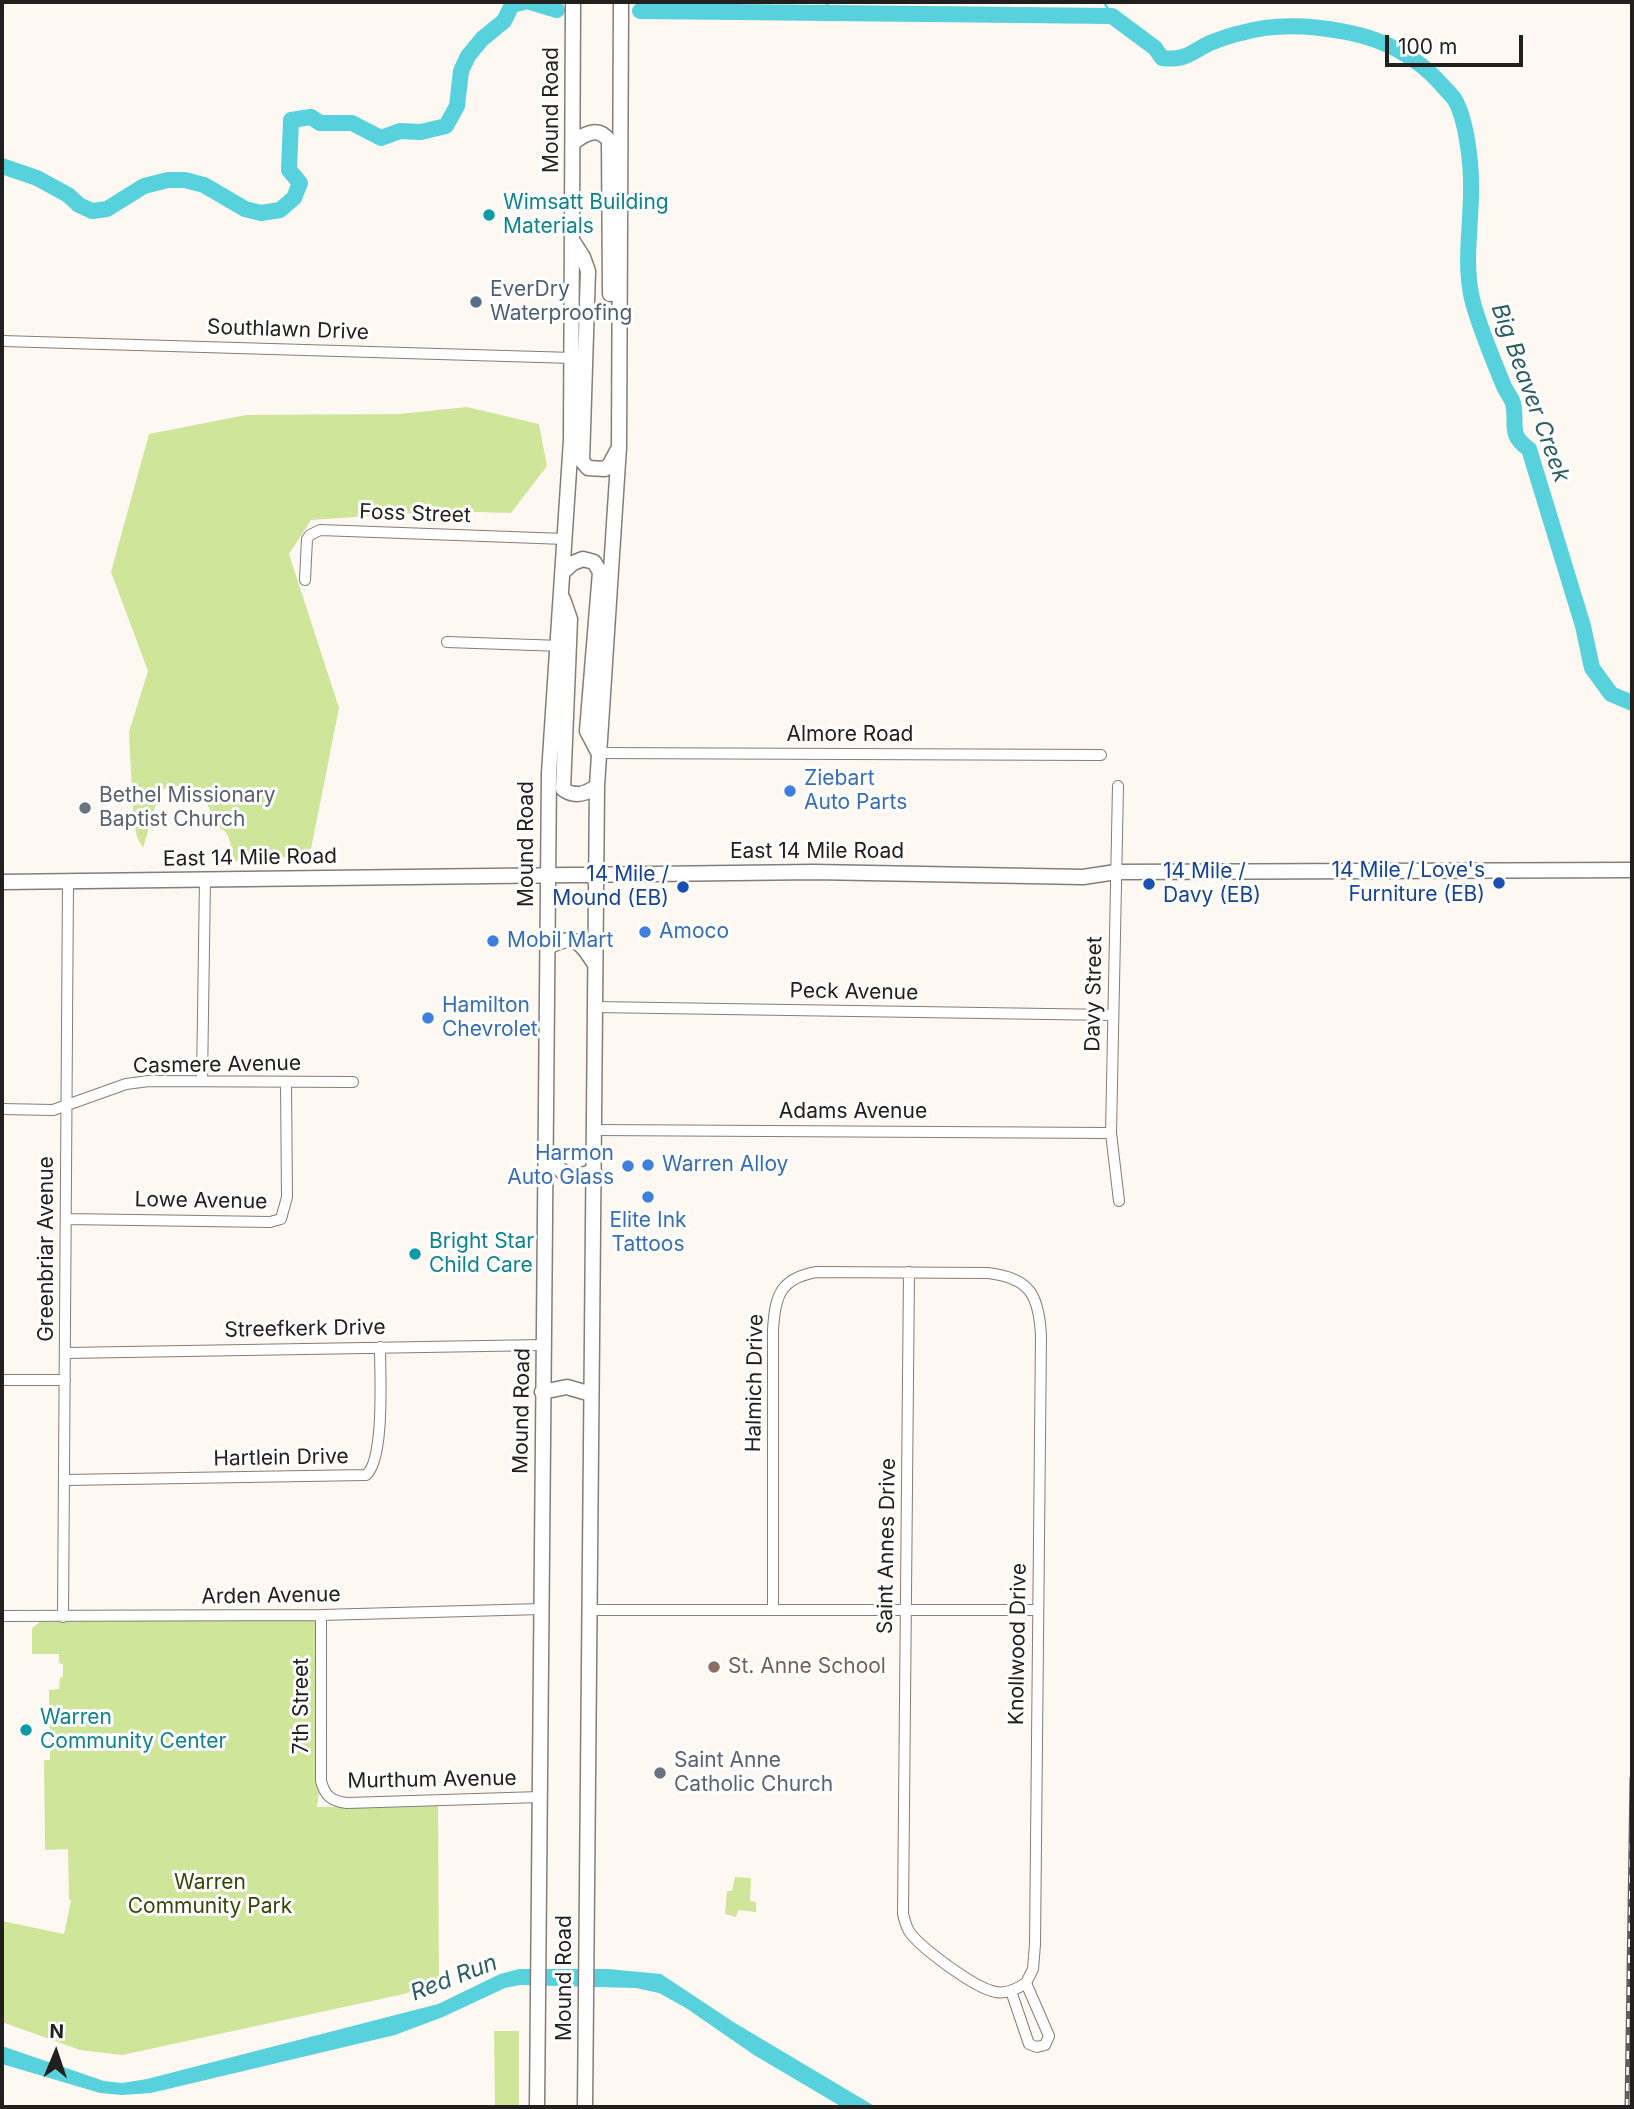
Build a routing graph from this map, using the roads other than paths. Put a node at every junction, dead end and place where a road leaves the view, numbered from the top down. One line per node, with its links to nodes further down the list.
1 (573, 2): 3 (main road, Mound Road)
2 (621, 2): 7 (main road, Mound Road)
3 (573, 143): 4 (main road, Mound Road); 7 (main road)
4 (573, 241): 6 (main road, Mound Road); 8 (main road)
5 (2, 341): 6 (street, Southlawn Drive)
6 (573, 358): 9 (main road, Mound Road)
7 (619, 381): 8 (main road, Mound Road)
8 (619, 447): 14 (main road, Mound Road)
9 (565, 538): 10 (main road, Mound Road); 11 (street, Foss Street)
10 (563, 572): 13 (main road, Mound Road); 14 (main road)
11 (305, 580)
12 (447, 642): 13 (street)
13 (562, 646): 16 (main road); 21 (main road, Mound Road)
14 (598, 753): 15 (street, Almore Road); 16 (main road, Mound Road)
15 (1101, 755)
16 (597, 786): 20 (main road, Mound Road)
17 (1118, 786): 19 (street, Davy Street)
18 (1632, 870): 19 (main road, East 14 Mile Road)
19 (1116, 872): 20 (main road, East 14 Mile Road); 28 (street, Davy Street)
20 (596, 874): 21 (main road, East 14 Mile Road); 26 (main road, Mound Road)
21 (548, 875): 22 (main road, East 14 Mile Road); 25 (main road, Mound Road)
22 (205, 879): 23 (main road, East 14 Mile Road); 29 (street)
23 (68, 881): 24 (main road, East 14 Mile Road); 32 (street, Greenbriar Avenue)
24 (2, 882)
25 (548, 947): 26 (main road); 36 (main road, Mound Road)
26 (595, 964): 27 (main road, Mound Road)
27 (595, 1007): 28 (street, Peck Avenue); 34 (main road, Mound Road)
28 (1112, 1015): 35 (street, Davy Street)
29 (202, 1081): 31 (street, Casmere Avenue); 32 (street, Casmere Avenue)
30 (353, 1082): 31 (street, Casmere Avenue)
31 (286, 1083): 39 (street, Lowe Avenue)
32 (67, 1105): 33 (street, Casmere Avenue); 39 (street, Greenbriar Avenue)
33 (2, 1109)
34 (594, 1130): 35 (street, Adams Avenue); 37 (main road, Mound Road)
35 (1111, 1133): 38 (street, Davy Street)
36 (546, 1152): 37 (main road); 41 (main road, Mound Road)
37 (594, 1171): 47 (main road, Mound Road)
38 (1119, 1201)
39 (67, 1219): 43 (street, Greenbriar Avenue)
40 (909, 1272): 51 (street, Halmich Drive); 52 (street, Knollwood Drive); 53 (street, Saint Annes Drive)
41 (544, 1345): 42 (street, Streefkerk Drive); 46 (main road, Mound Road)
42 (380, 1347): 43 (street, Streefkerk Drive); 48 (street, Hartlein Drive)
43 (66, 1353): 45 (street, Greenbriar Avenue)
44 (2, 1380): 45 (street)
45 (65, 1380): 48 (street, Greenbriar Avenue)
46 (542, 1392): 47 (main road); 49 (main road, Mound Road)
47 (591, 1394): 50 (main road, Mound Road)
48 (65, 1480): 56 (street, Greenbriar Avenue)
49 (541, 1609): 54 (street, Arden Avenue); 58 (main road, Mound Road)
50 (590, 1610): 51 (street); 62 (main road, Mound Road)
51 (773, 1610): 53 (street)
52 (1038, 1610): 53 (street); 59 (street, Knollwood Drive)
53 (906, 1611): 60 (street, Saint Annes Drive)
54 (321, 1615): 56 (street, Arden Avenue); 57 (street, 7th Street)
55 (2, 1616): 56 (street, Arden Avenue)
56 (63, 1617)
57 (327, 1796): 58 (street, Murthum Avenue)
58 (540, 1797): 61 (main road, Mound Road)
59 (1026, 1983): 60 (street); 60 (street)
60 (1011, 1991)
61 (537, 2107)
62 (585, 2107)

